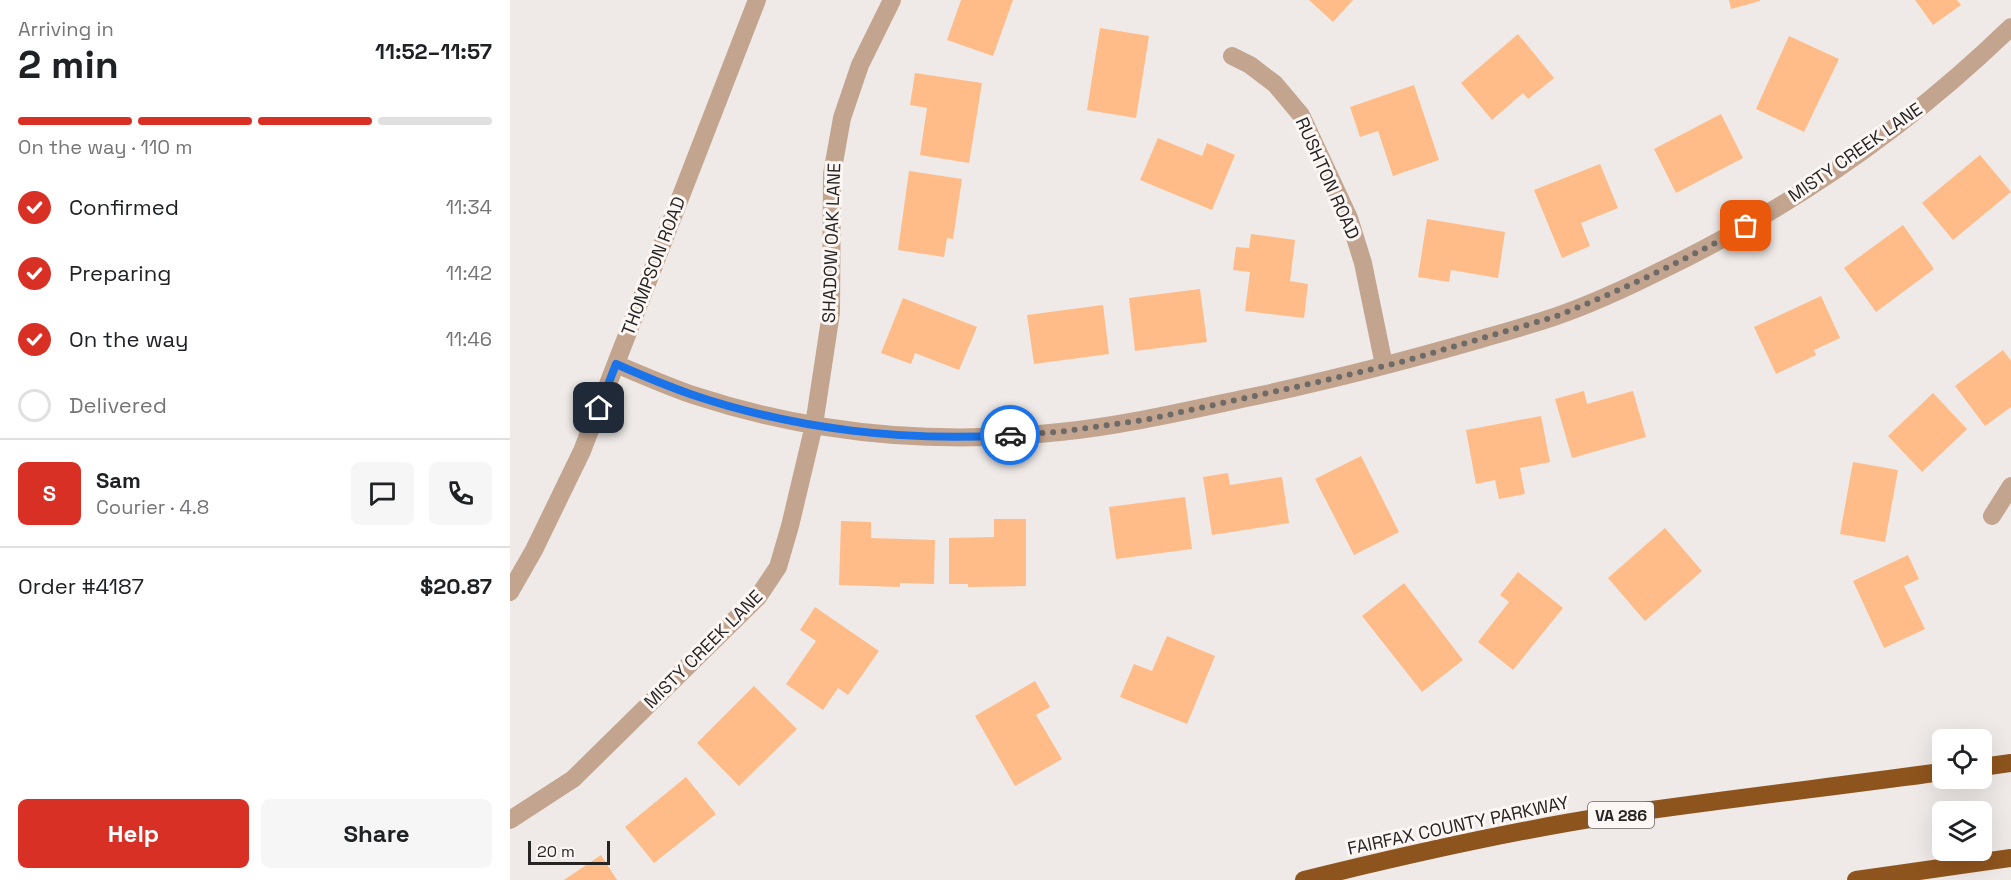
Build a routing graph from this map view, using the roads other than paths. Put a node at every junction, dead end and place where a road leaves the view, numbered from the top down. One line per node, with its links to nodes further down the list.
1 (757, 0): 5 (street, THOMPSON ROAD)
2 (892, 0): 7 (street, SHADOW OAK LANE)
3 (2011, 27): 6 (street, MISTY CREEK LANE)
4 (1232, 56): 6 (street, RUSHTON ROAD)
5 (616, 364): 7 (street, MISTY CREEK LANE); 10 (street, THOMPSON ROAD)
6 (1384, 365): 7 (street, MISTY CREEK LANE)
7 (813, 425): 14 (street, MISTY CREEK LANE)
8 (2011, 486): 9 (street)
9 (1992, 516)
10 (510, 592)
11 (2011, 764): 12 (highway)
12 (1992, 766)
13 (1932, 773): 16 (highway, FAIRFAX COUNTY PARKWAY / VA 286)
14 (510, 820)
15 (2011, 858): 17 (highway)
16 (1305, 880)
17 (1856, 880)

